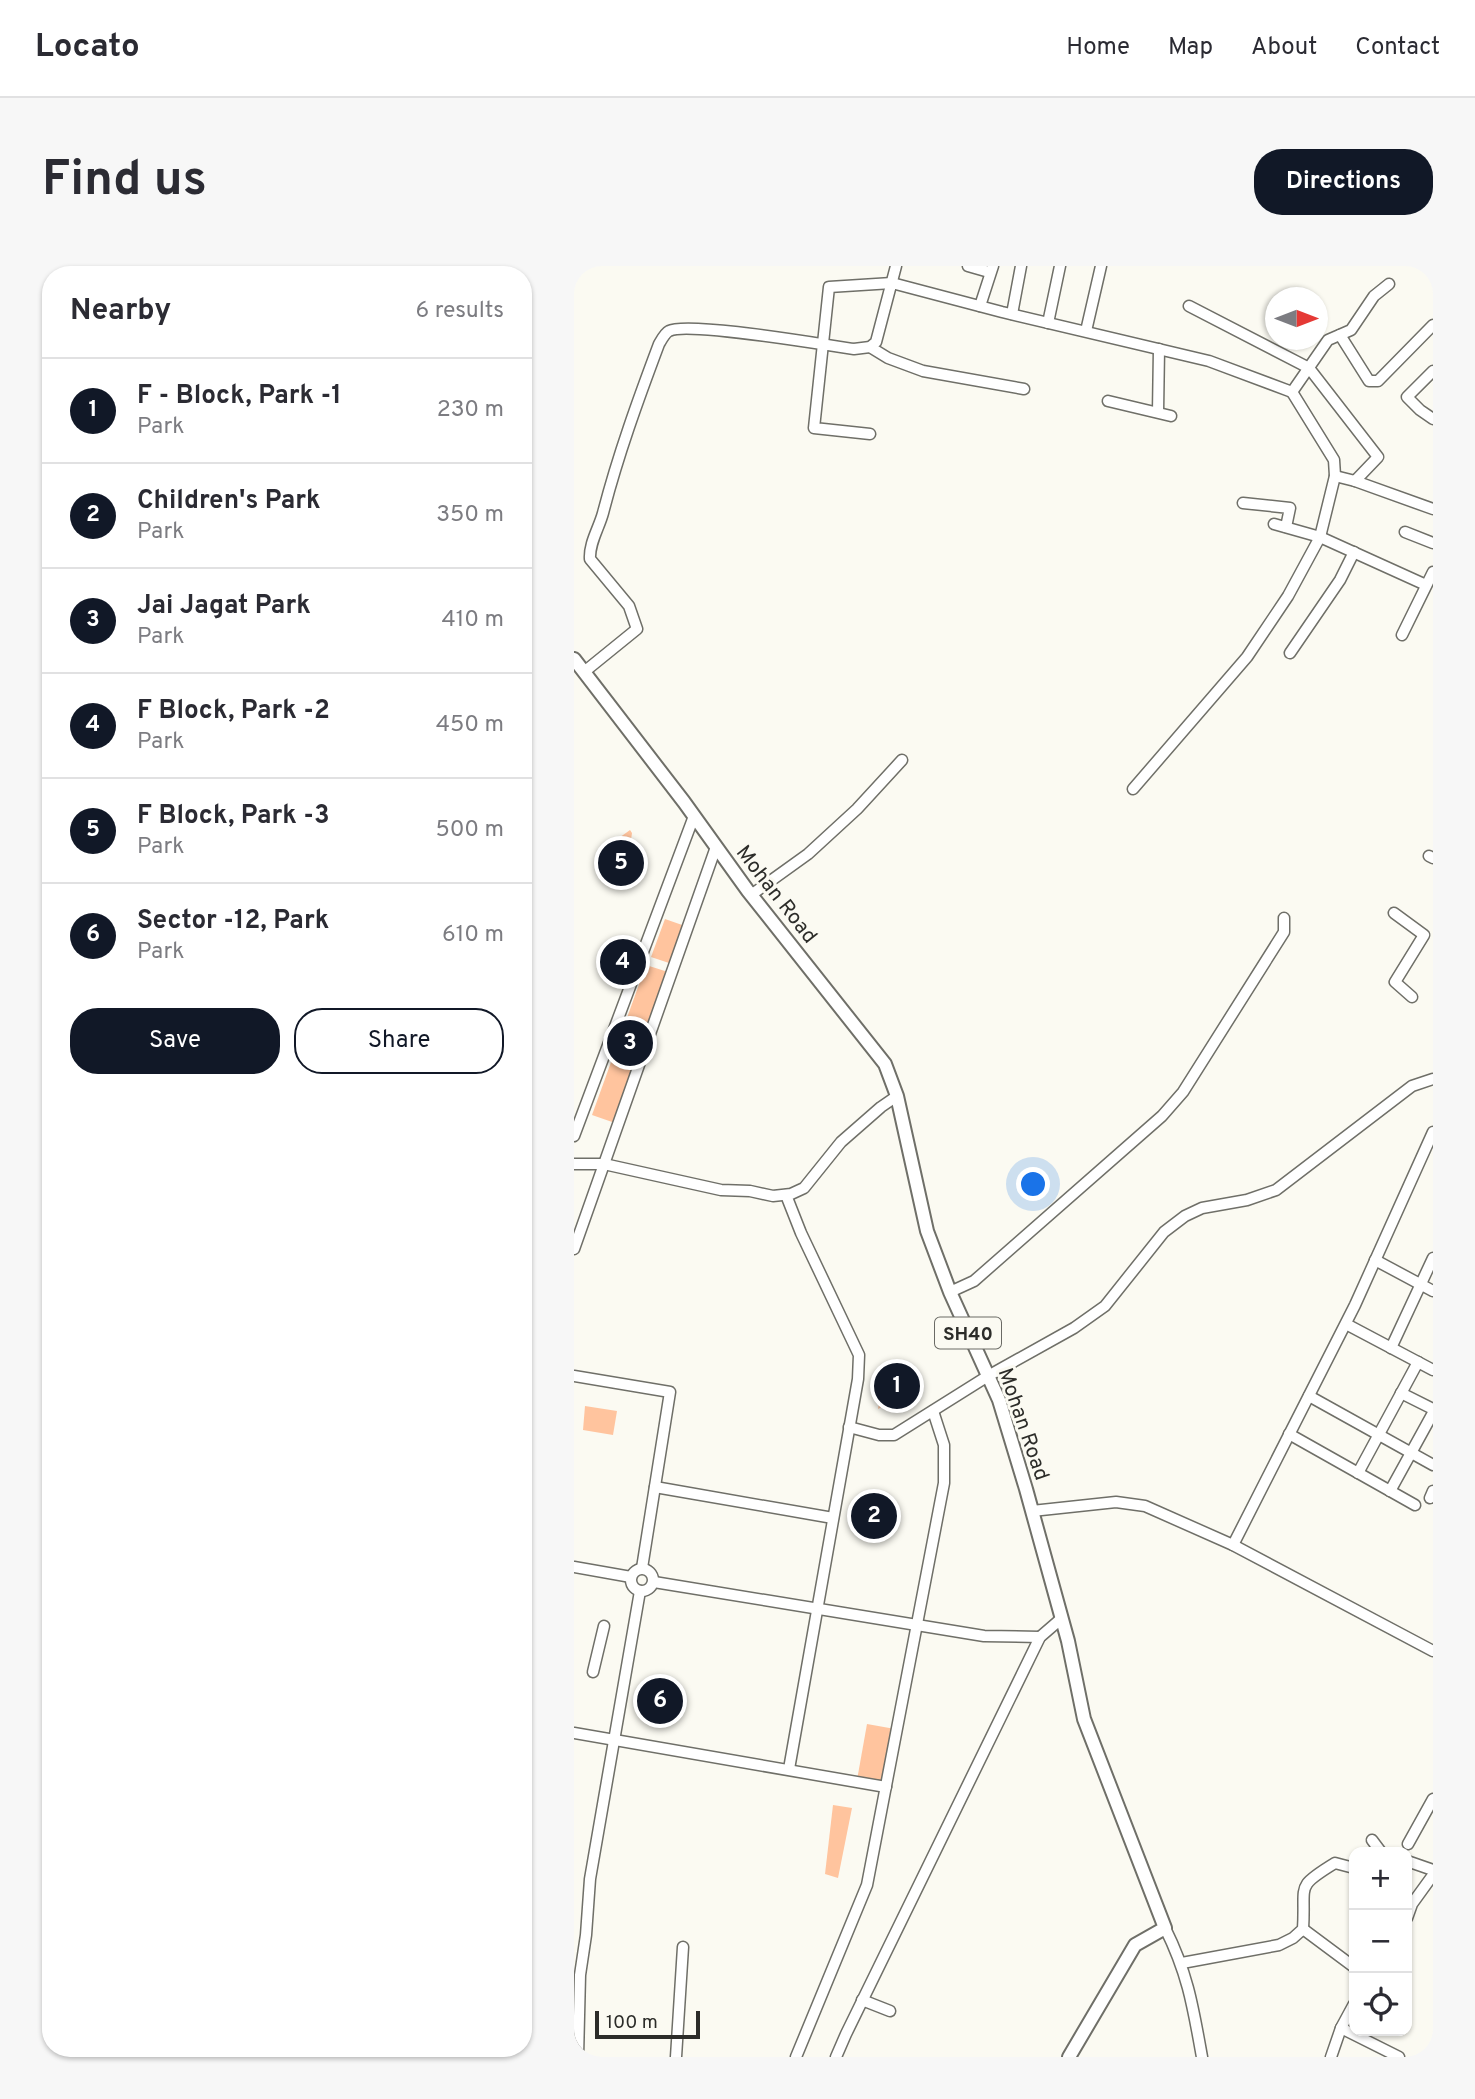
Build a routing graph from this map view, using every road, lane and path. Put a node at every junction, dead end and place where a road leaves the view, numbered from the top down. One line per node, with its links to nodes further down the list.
1 (896, 266): 7 (street)
2 (968, 266): 6 (street)
3 (1021, 266): 11 (street)
4 (1060, 266): 12 (street)
5 (1101, 266): 14 (street)
6 (991, 269): 9 (street)
7 (892, 283): 9 (street); 16 (street); 17 (street)
8 (1390, 284): 15 (street)
9 (981, 306): 11 (street)
10 (1189, 306): 19 (street)
11 (1012, 314): 12 (street)
12 (1048, 323): 14 (street)
13 (1433, 326): 15 (street)
14 (1086, 331): 18 (street)
15 (1339, 335): 19 (street)
16 (822, 344): 17 (street); 27 (street); 43 (street)
17 (870, 347): 21 (street)
18 (1158, 349): 22 (street); 24 (street)
19 (1309, 368): 22 (street); 29 (street)
20 (1433, 371): 26 (street)
21 (1024, 388)
22 (1292, 392): 28 (street)
23 (1108, 401): 24 (street)
24 (1158, 412): 25 (street)
25 (1171, 416)
26 (1433, 419)
27 (870, 434)
28 (1335, 476): 29 (street); 35 (street)
29 (1354, 481): 31 (street)
30 (1243, 503): 33 (street)
31 (1433, 509)
32 (1274, 524): 33 (street)
33 (1286, 527): 35 (street)
34 (1405, 532): 36 (street)
35 (1320, 537): 37 (street); 45 (street)
36 (1433, 543)
37 (1354, 552): 39 (street); 41 (street)
38 (1433, 572): 39 (street)
39 (1426, 585): 40 (street)
40 (1402, 635)
41 (1290, 653)
42 (574, 659): 43 (main road, Mohan Road / SH40)
43 (584, 672): 46 (main road, Mohan Road / SH40)
44 (902, 760): 48 (street)
45 (1133, 789)
46 (694, 816): 47 (main road, Mohan Road / SH40); 55 (street)
47 (716, 847): 48 (main road, Mohan Road / SH40); 57 (street)
48 (751, 895): 53 (main road, Mohan Road / SH40)
49 (1394, 913): 51 (street)
50 (1284, 918): 64 (street)
51 (1412, 996)
52 (1433, 1079): 70 (street)
53 (897, 1096): 58 (street); 64 (main road, Mohan Road / SH40)
54 (1433, 1132): 61 (street)
55 (574, 1136)
56 (574, 1164): 57 (street)
57 (604, 1164): 58 (street); 59 (street)
58 (786, 1195): 75 (street)
59 (574, 1249)
60 (1433, 1258): 62 (street)
61 (1375, 1260): 62 (street); 65 (street)
62 (1421, 1285): 63 (street); 66 (street)
63 (1433, 1291)
64 (950, 1292): 70 (main road, Mohan Road / SH40)
65 (1346, 1324): 66 (street); 72 (street)
66 (1391, 1348): 67 (street)
67 (1418, 1362): 68 (street); 71 (street)
68 (1433, 1370)
69 (574, 1376): 81 (street)
70 (988, 1376): 73 (street); 84 (main road, Mohan Road / SH40)
71 (1401, 1393): 74 (street); 77 (street)
72 (1309, 1396): 76 (street); 77 (street)
73 (933, 1411): 75 (street); 94 (street)
74 (1433, 1411): 78 (street)
75 (849, 1426): 85 (street)
76 (1289, 1434): 80 (street); 86 (street)
77 (1379, 1435): 78 (street); 80 (street)
78 (1411, 1453): 79 (street); 82 (street)
79 (1433, 1465)
80 (1358, 1473): 82 (street)
81 (655, 1487): 85 (street); 88 (street)
82 (1390, 1491): 83 (street)
83 (1415, 1505)
84 (1032, 1511): 86 (street); 93 (main road, Mohan Road / SH40)
85 (833, 1518): 92 (street)
86 (1233, 1545): 97 (street)
87 (574, 1567): 89 (street)
88 (642, 1568): 89 (street); 90 (street)
89 (631, 1577): 91 (street)
90 (654, 1582): 91 (street); 92 (street)
91 (640, 1591): 100 (street)
92 (817, 1608): 94 (street); 101 (street)
93 (1062, 1618): 96 (street); 111 (main road, Mohan Road / SH40)
94 (916, 1625): 96 (street); 102 (street)
95 (604, 1626): 98 (street)
96 (1040, 1637): 116 (street)
97 (1433, 1651)
98 (593, 1672)
99 (574, 1733): 100 (street)
100 (614, 1740): 101 (street); 120 (street)
101 (789, 1769): 102 (street)
102 (886, 1787): 122 (street)
103 (1433, 1799): 105 (street)
104 (1372, 1840): 106 (street)
105 (1408, 1843)
106 (1377, 1847)
107 (1412, 1863): 109 (street)
108 (1349, 1867): 112 (street)
109 (1433, 1873): 110 (street)
110 (1410, 1910)
111 (1165, 1928): 114 (street); 124 (main road)
112 (1303, 1929): 114 (street); 115 (street)
113 (682, 1947): 121 (street)
114 (1182, 1962): 125 (street)
115 (1349, 1963)
116 (862, 2000): 117 (street); 123 (street)
117 (890, 2011)
118 (1349, 2013): 119 (street)
119 (1341, 2028): 126 (street); 127 (street)
120 (578, 2057)
121 (676, 2057)
122 (796, 2057)
123 (836, 2057)
124 (1069, 2057)
125 (1202, 2057)
126 (1331, 2057)
127 (1399, 2057)

